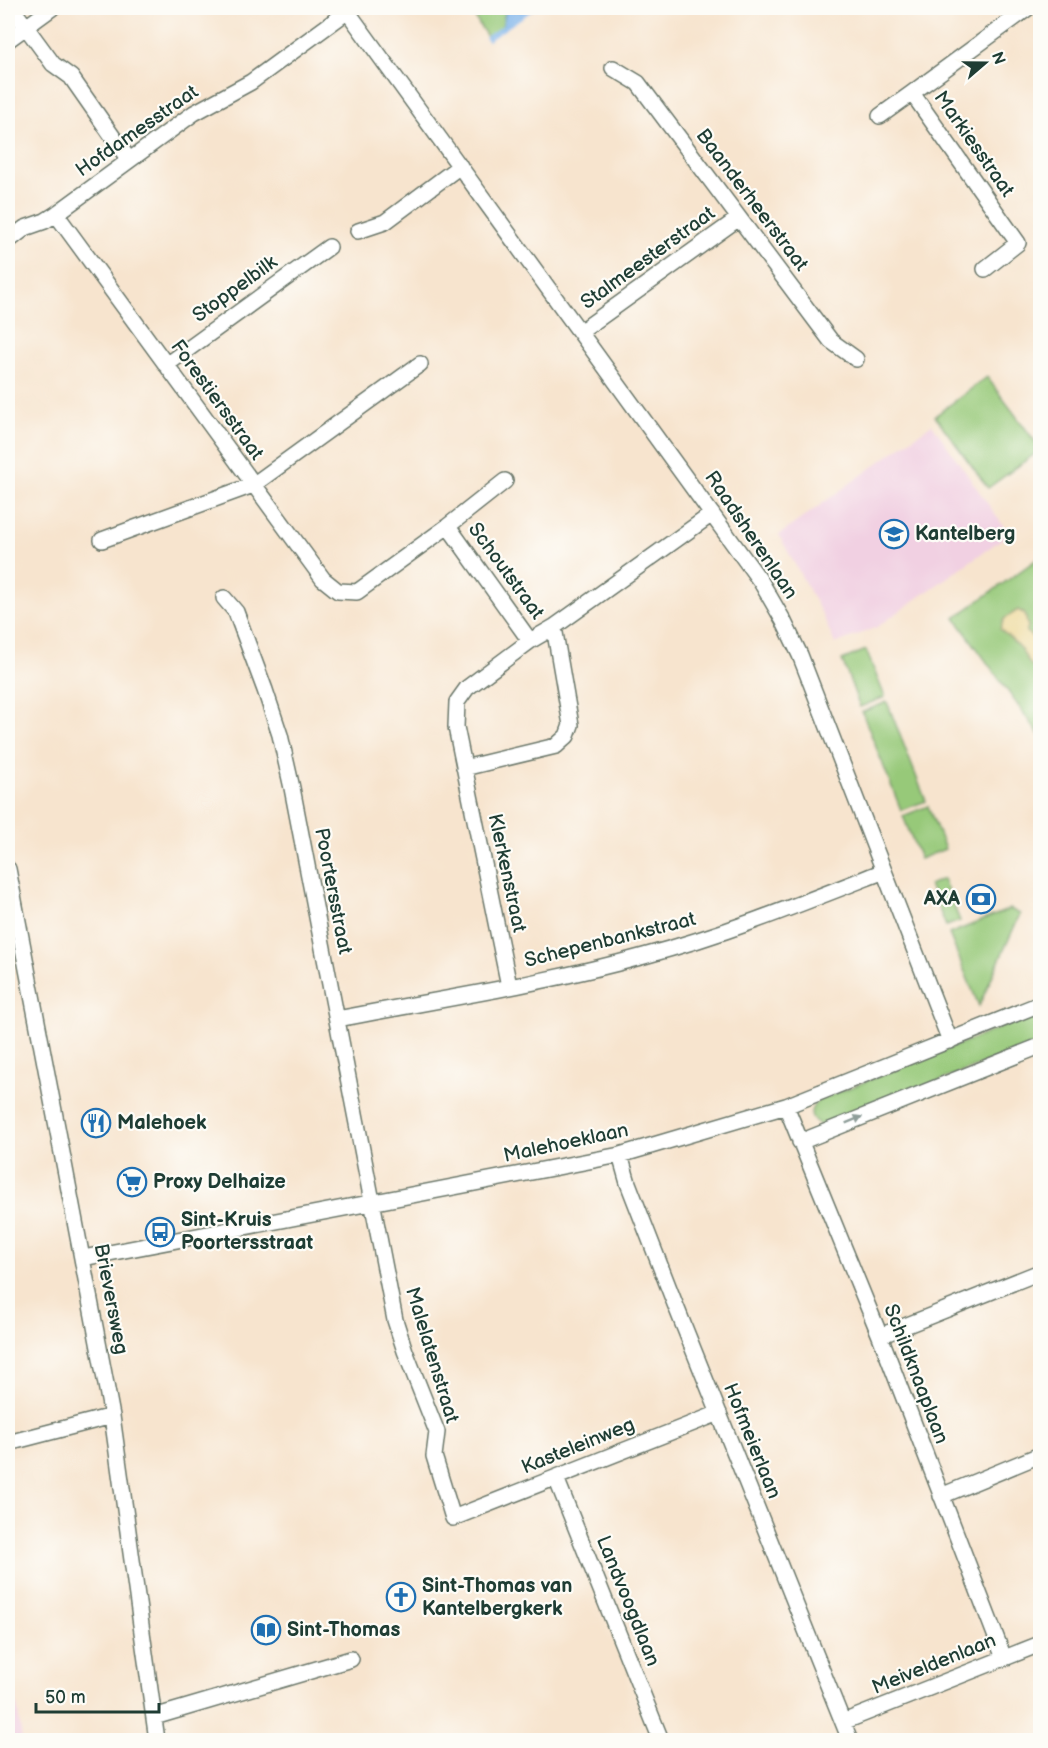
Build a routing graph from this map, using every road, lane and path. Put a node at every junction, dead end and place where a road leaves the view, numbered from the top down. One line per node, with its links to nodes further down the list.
1 (12, 8): 5 (street)
2 (52, 8): 5 (street)
3 (1028, 8): 8 (street, Markiesstraat)
4 (347, 9): 10 (street, Hofdamesstraat); 11 (street, Raadsherenlaan)
5 (26, 27): 6 (street); 10 (street)
6 (8, 40)
7 (613, 68): 13 (street, Baanderheerstraat)
8 (912, 93): 9 (street, Markiesstraat); 17 (street, Markiesstraat)
9 (880, 117)
10 (129, 160): 12 (street, Hofdamesstraat)
11 (460, 166): 14 (street); 18 (street, Raadsherenlaan)
12 (56, 214): 15 (street, Hofdamesstraat); 21 (street, Forestiersstraat)
13 (739, 218): 18 (street, Stalmeesterstraat); 19 (street, Baanderheerstraat)
14 (358, 231)
15 (8, 241)
16 (329, 246): 21 (street, Stoppelbilk)
17 (985, 269)
18 (580, 332): 24 (street, Raadsherenlaan)
19 (856, 359)
20 (420, 364): 23 (street)
21 (166, 365): 23 (street, Forestiersstraat)
22 (505, 481): 25 (street, Schoutstraat)
23 (253, 485): 26 (street); 27 (street, Forestiersstraat)
24 (712, 514): 29 (street, Klerkenstraat); 33 (street, Raadsherenlaan)
25 (448, 526): 27 (street, Schoutstraat); 30 (street, Schoutstraat)
26 (102, 540)
27 (357, 592)
28 (224, 598): 36 (street, Poortersstraat)
29 (554, 627): 30 (street, Klerkenstraat); 31 (street)
30 (530, 641): 31 (street, Klerkenstraat)
31 (464, 768): 34 (street, Klerkenstraat)
32 (8, 868): 43 (street, Brieversweg)
33 (884, 871): 34 (street, Schepenbankstraat); 37 (street, Raadsherenlaan)
34 (509, 986): 36 (street, Schepenbankstraat)
35 (1041, 1004): 37 (street, Malehoeklaan)
36 (337, 1019): 42 (street, Poortersstraat)
37 (950, 1041): 39 (street, Malehoeklaan)
38 (1041, 1046): 40 (street, one-way to 38)
39 (786, 1106): 40 (street, Schildknaaplaan); 41 (street, Malehoeklaan)
40 (800, 1142): 45 (street, Schildknaaplaan)
41 (620, 1155): 42 (street, Malehoeklaan); 46 (street, Hofmeierlaan)
42 (372, 1203): 43 (street, Malehoeklaan); 52 (street, Malelatenstraat)
43 (82, 1258): 47 (street, Brieversweg)
44 (1041, 1272): 45 (street)
45 (880, 1336): 51 (street, Schildknaaplaan)
46 (719, 1413): 50 (street, Kasteleinweg); 57 (street, Hofmeierlaan)
47 (112, 1416): 48 (street); 56 (street, Brieversweg)
48 (8, 1443)
49 (1041, 1455): 51 (street)
50 (556, 1478): 52 (street, Kasteleinweg); 59 (street, Landvoogdlaan)
51 (941, 1497): 54 (street, Schildknaaplaan)
52 (453, 1518)
53 (1041, 1644): 54 (street, Meiveldenlaan)
54 (1004, 1658): 57 (street, Meiveldenlaan)
55 (351, 1659): 56 (street)
56 (154, 1717): 58 (street, Brieversweg)
57 (843, 1722): 60 (street, Hofmeierlaan)
58 (157, 1740)
59 (661, 1740)
60 (850, 1740)

